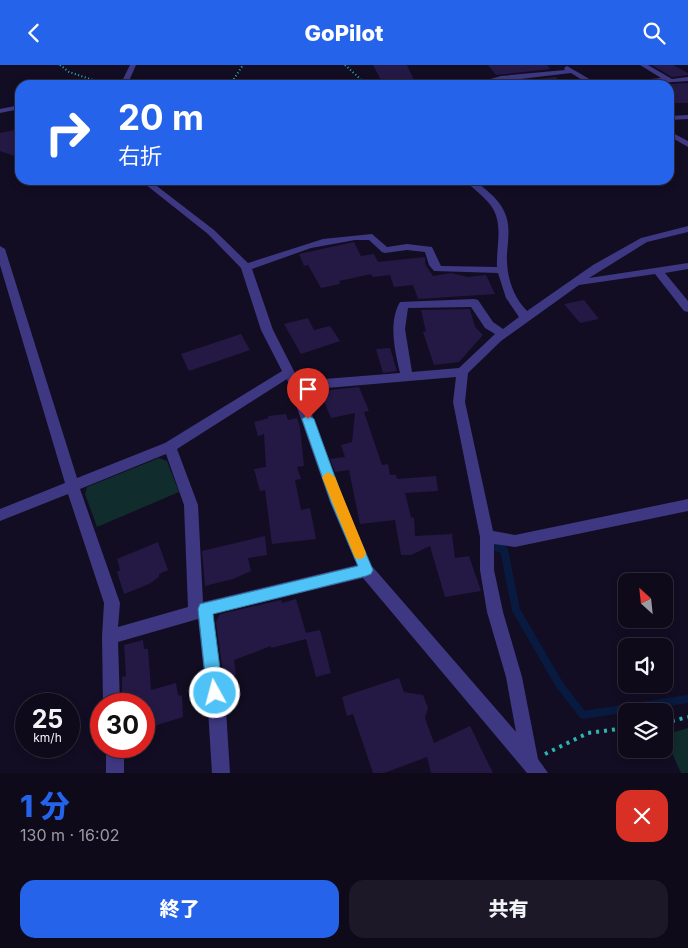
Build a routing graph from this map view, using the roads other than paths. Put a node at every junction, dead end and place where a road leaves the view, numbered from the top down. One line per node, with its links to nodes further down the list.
1 (134, 65): 6 (street)
2 (563, 65): 4 (street)
3 (643, 65): 9 (street)
4 (573, 71): 7 (street); 8 (street)
5 (688, 79): 9 (street)
6 (126, 80)
7 (490, 80)
8 (587, 80)
9 (668, 80)
10 (15, 108): 11 (street)
11 (0, 111)
12 (688, 117): 13 (street)
13 (674, 118)
14 (674, 136): 15 (street)
15 (688, 145)
16 (150, 185): 21 (street)
17 (475, 185): 22 (street)
18 (688, 229): 24 (street)
19 (0, 249): 33 (street)
20 (688, 266): 23 (street)
21 (246, 267): 22 (street); 28 (street)
22 (503, 271): 26 (street)
23 (658, 271): 24 (street); 25 (street)
24 (576, 283): 26 (street)
25 (688, 308)
26 (527, 318): 27 (street)
27 (503, 334): 29 (street); 30 (street)
28 (289, 371): 31 (street); 32 (street)
29 (462, 372): 30 (street); 36 (street)
30 (407, 377): 31 (street)
31 (296, 386): 37 (street)
32 (170, 447): 33 (street); 38 (street)
33 (73, 487): 35 (street); 39 (street)
34 (688, 505): 36 (street)
35 (0, 515)
36 (487, 537): 42 (street)
37 (366, 570): 38 (street); 42 (street)
38 (200, 610): 39 (street); 44 (street)
39 (110, 637): 40 (street)
40 (112, 693)
41 (115, 758): 43 (street)
42 (535, 768)
43 (115, 773)
44 (220, 773)

